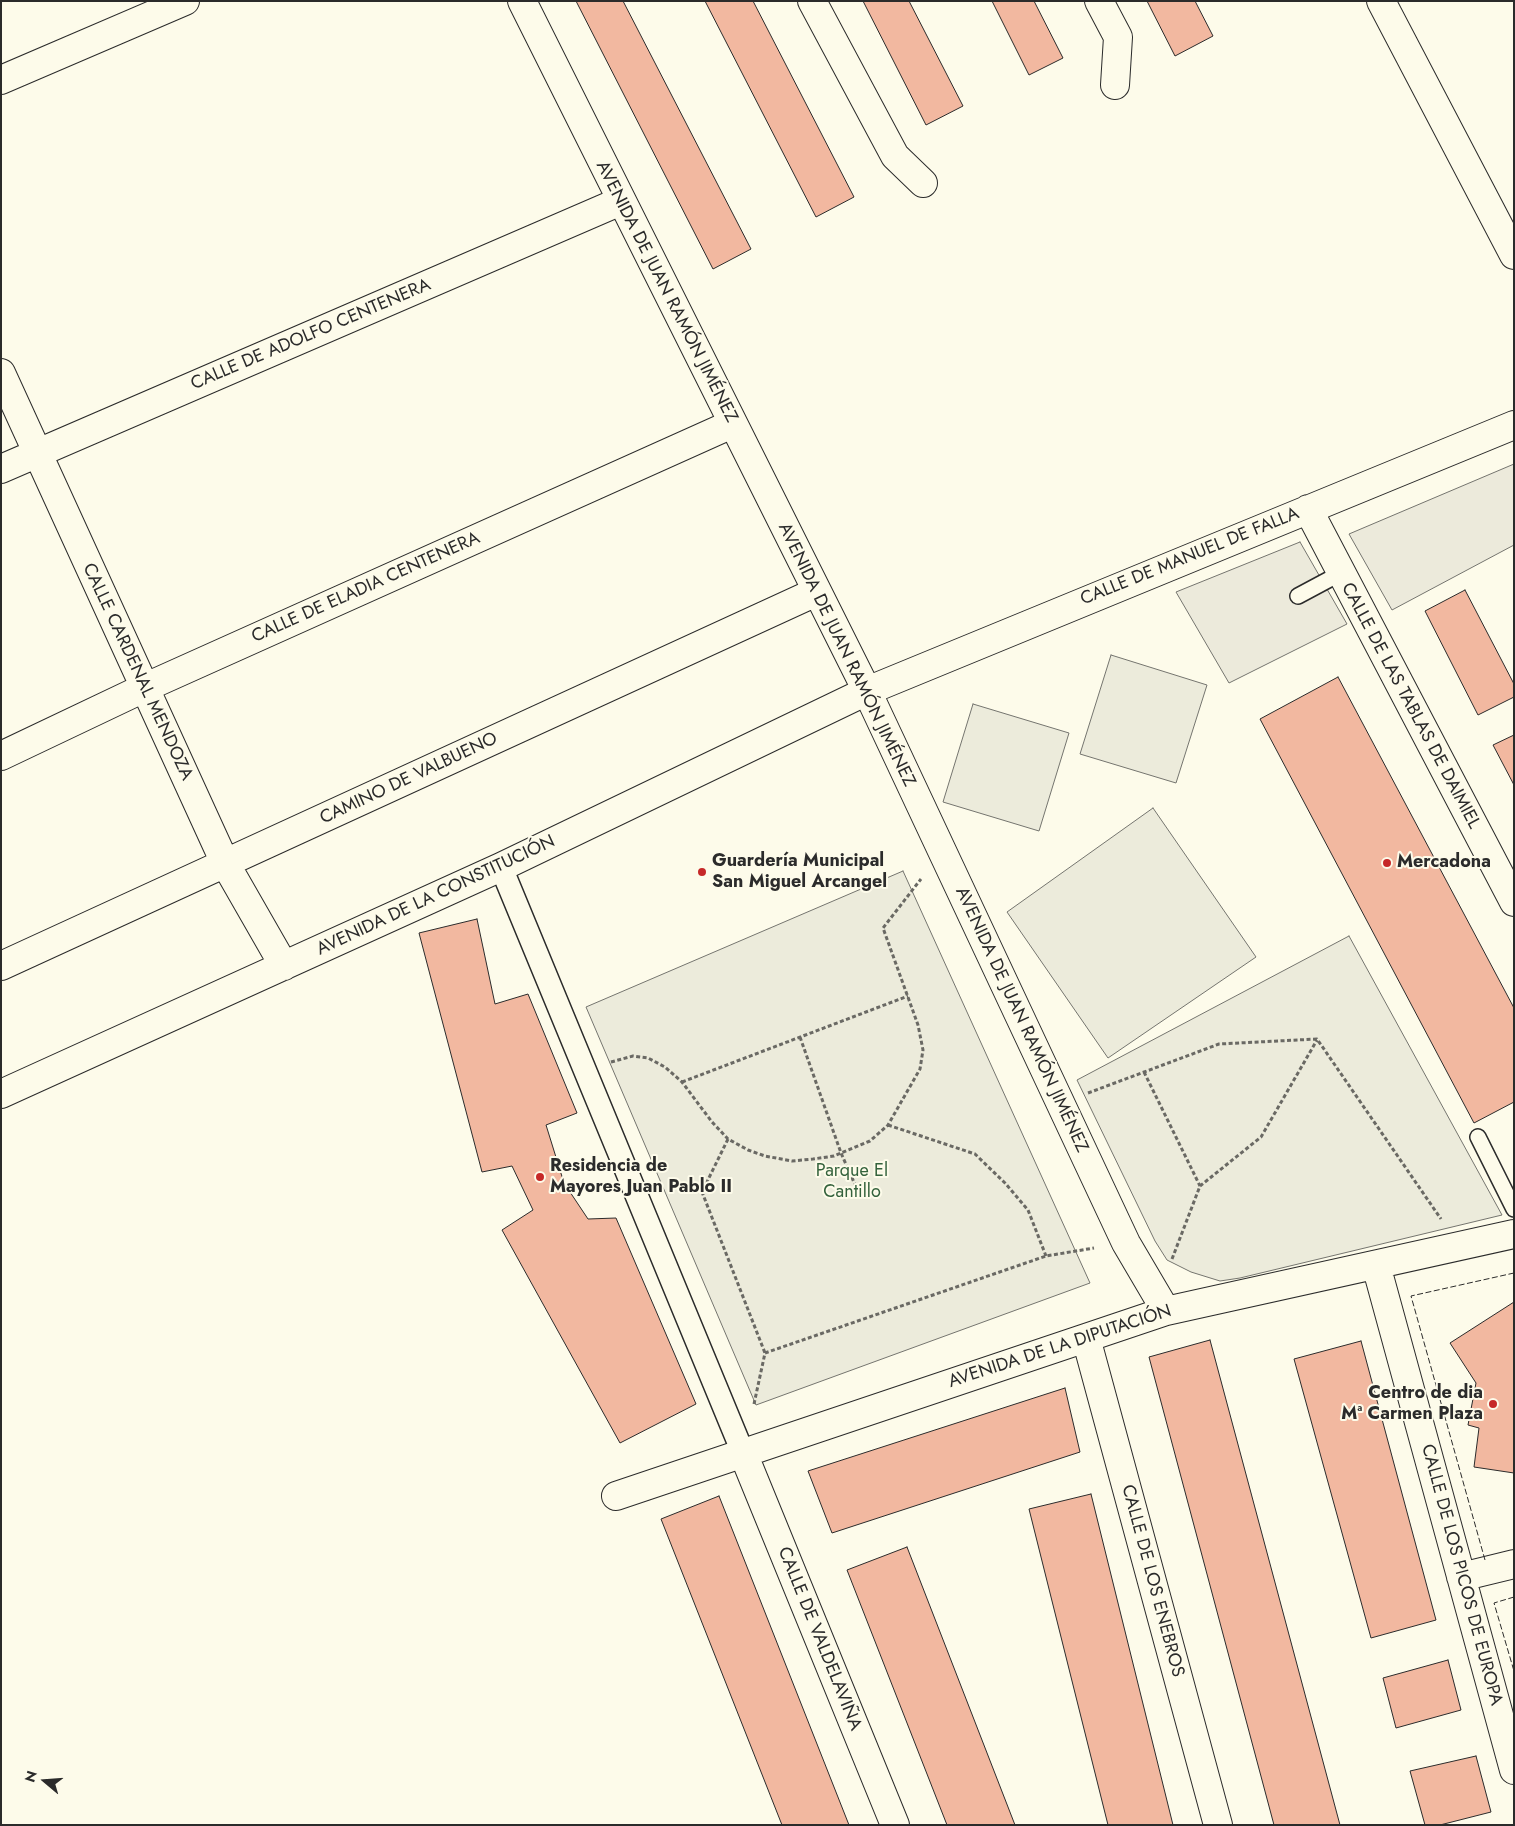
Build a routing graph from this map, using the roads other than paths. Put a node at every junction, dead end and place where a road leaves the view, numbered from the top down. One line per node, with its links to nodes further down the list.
1 (184, 1): 6 (street)
2 (522, 1): 9 (street, AVENIDA DE JUAN RAMÓN JIMÉNEZ)
3 (812, 1): 8 (street)
4 (1099, 1): 7 (street)
5 (1380, 1): 10 (street)
6 (1, 80)
7 (1115, 85)
8 (922, 184)
9 (621, 201): 12 (street, AVENIDA DE JUAN RAMÓN JIMÉNEZ); 14 (street, CALLE DE ADOLFO CENTENERA)
10 (1514, 255)
11 (1, 373): 14 (street, CALLE CARDENAL MENDOZA)
12 (732, 424): 18 (street, AVENIDA DE JUAN RAMÓN JIMÉNEZ); 20 (street, CALLE DE ELADIA CENTENERA)
13 (1514, 425): 16 (street, CALLE DE MANUEL DE FALLA)
14 (37, 453): 15 (street, CALLE DE ADOLFO CENTENERA); 20 (street, CALLE CARDENAL MENDOZA)
15 (1, 468)
16 (1308, 509): 17 (street, CALLE DE LAS TABLAS DE DAIMIEL); 21 (street, CALLE DE MANUEL DE FALLA)
17 (1341, 574): 19 (lane); 25 (street, CALLE DE LAS TABLAS DE DAIMIEL)
18 (816, 592): 21 (street, AVENIDA DE JUAN RAMÓN JIMÉNEZ); 23 (street, CAMINO DE VALBUENO)
19 (1298, 596)
20 (144, 688): 22 (street, CALLE DE ELADIA CENTENERA); 23 (street, CALLE CARDENAL MENDOZA)
21 (867, 691): 24 (street, AVENIDA DE LA CONSTITUCIÓN); 33 (street, AVENIDA DE JUAN RAMÓN JIMÉNEZ)
22 (1, 756)
23 (225, 863): 26 (street, CAMINO DE VALBUENO); 27 (street, CALLE CARDENAL MENDOZA)
24 (500, 867): 27 (street, AVENIDA DE LA CONSTITUCIÓN); 35 (street)
25 (1514, 902)
26 (1, 966)
27 (284, 966): 28 (street, AVENIDA DE LA CONSTITUCIÓN)
28 (1, 1094)
29 (1478, 1137): 30 (lane)
30 (1514, 1209)
31 (1514, 1234): 32 (street, AVENIDA DE LA DIPUTACIÓN)
32 (1376, 1265): 33 (street, AVENIDA DE LA DIPUTACIÓN); 38 (street, CALLE DE LOS PICOS DE EUROPA)
33 (1161, 1303): 34 (street, AVENIDA DE LA DIPUTACIÓN)
34 (1086, 1338): 35 (street, AVENIDA DE LA DIPUTACIÓN); 41 (street, CALLE DE LOS ENEBROS)
35 (743, 1454): 36 (street, AVENIDA DE LA DIPUTACIÓN); 40 (street, CALLE DE VALDELAVIÑA)
36 (616, 1496)
37 (1514, 1564): 38 (street)
38 (1461, 1577): 39 (street, CALLE DE LOS PICOS DE EUROPA)
39 (1514, 1770)
40 (895, 1825)
41 (1218, 1825)

